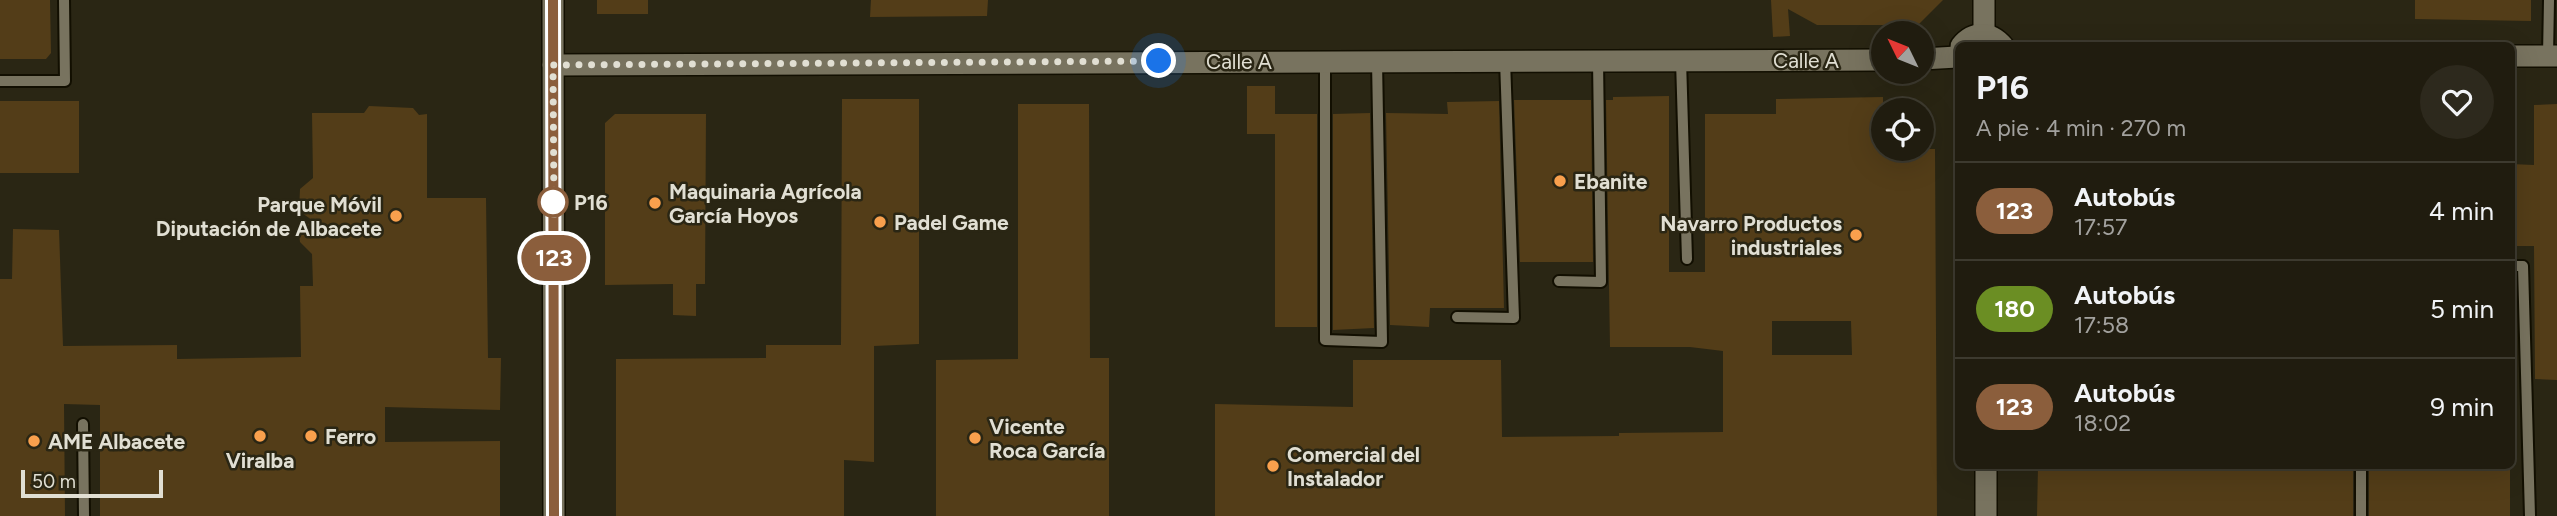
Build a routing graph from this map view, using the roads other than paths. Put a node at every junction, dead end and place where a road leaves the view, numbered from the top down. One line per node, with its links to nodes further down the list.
1 (64, 0): 19 (lane)
2 (553, 0): 18 (street)
3 (1984, 0): 5 (street)
4 (2549, 0): 10 (lane)
5 (1984, 34): 6 (street); 7 (street)
6 (1965, 42)
7 (1999, 42)
8 (1955, 55): 11 (street)
9 (2515, 56): 10 (street)
10 (2553, 56)
11 (1934, 58)
12 (1325, 60): 17 (street, Calle A); 17 (lane); 18 (street, Calle A)
13 (1505, 60): 14 (street, Calle A); 17 (street, Calle A); 23 (lane)
14 (1598, 60): 15 (street, Calle A); 22 (lane)
15 (1681, 60): 16 (street, Calle A); 20 (lane)
16 (1871, 60)
17 (1377, 61)
18 (553, 65): 28 (street)
19 (0, 81)
20 (1687, 260)
21 (2515, 266): 31 (lane)
22 (1559, 281)
23 (1457, 317)
24 (83, 424): 27 (lane)
25 (1986, 469): 29 (street)
26 (2361, 469): 30 (lane)
27 (84, 516)
28 (554, 516)
29 (1986, 516)
30 (2361, 516)
31 (2530, 516)

